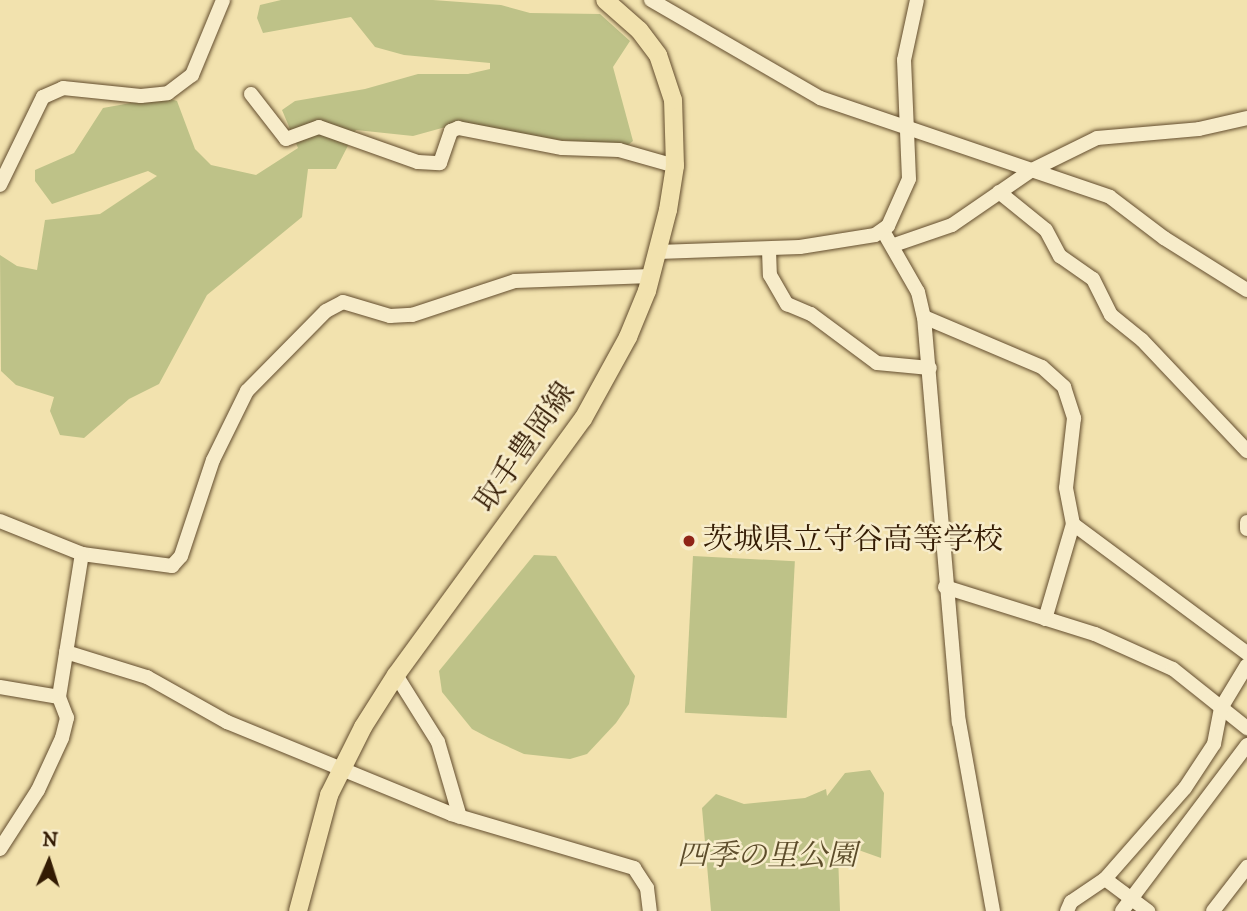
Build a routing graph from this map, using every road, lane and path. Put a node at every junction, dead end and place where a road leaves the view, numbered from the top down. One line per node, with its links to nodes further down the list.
1 (223, 0): 10 (street)
2 (605, 0): 8 (main road, 取手豊岡線)
3 (651, 0): 7 (street)
4 (917, 0): 7 (street)
5 (251, 94): 8 (street)
6 (1247, 118): 9 (street)
7 (904, 124): 9 (street); 12 (street)
8 (675, 166): 15 (main road, 取手豊岡線)
9 (1032, 170): 11 (street); 17 (street)
10 (0, 186)
11 (999, 192): 13 (street); 20 (street)
12 (883, 231): 13 (street); 14 (street)
13 (894, 245): 18 (street)
14 (769, 250): 15 (street); 19 (street)
15 (658, 252): 16 (main road, 取手豊岡線)
16 (651, 276): 25 (street); 31 (main road, 取手豊岡線)
17 (1247, 290)
18 (924, 317): 19 (street); 23 (street)
19 (930, 368): 26 (street)
20 (1247, 451)
21 (0, 521): 25 (street)
22 (1247, 522): 24 (street)
23 (1073, 524): 27 (street); 29 (street)
24 (1247, 529)
25 (82, 554): 28 (street)
26 (945, 587): 27 (street); 45 (street)
27 (1045, 618): 34 (street)
28 (66, 652): 33 (street); 37 (street)
29 (1247, 653)
30 (1247, 665): 34 (street)
31 (396, 675): 37 (main road, 取手豊岡線); 38 (street)
32 (0, 687): 33 (street)
33 (60, 697): 39 (street)
34 (1222, 708): 35 (street); 41 (street)
35 (1247, 728)
36 (1247, 745): 42 (street)
37 (340, 769): 38 (street); 43 (main road, 取手豊岡線)
38 (460, 817): 44 (street)
39 (0, 849)
40 (1247, 867): 49 (street)
41 (1105, 879): 42 (street); 46 (street)
42 (1132, 899): 47 (street); 48 (street)
43 (298, 911)
44 (650, 911)
45 (993, 911)
46 (1067, 911)
47 (1122, 911)
48 (1148, 911)
49 (1213, 911)

